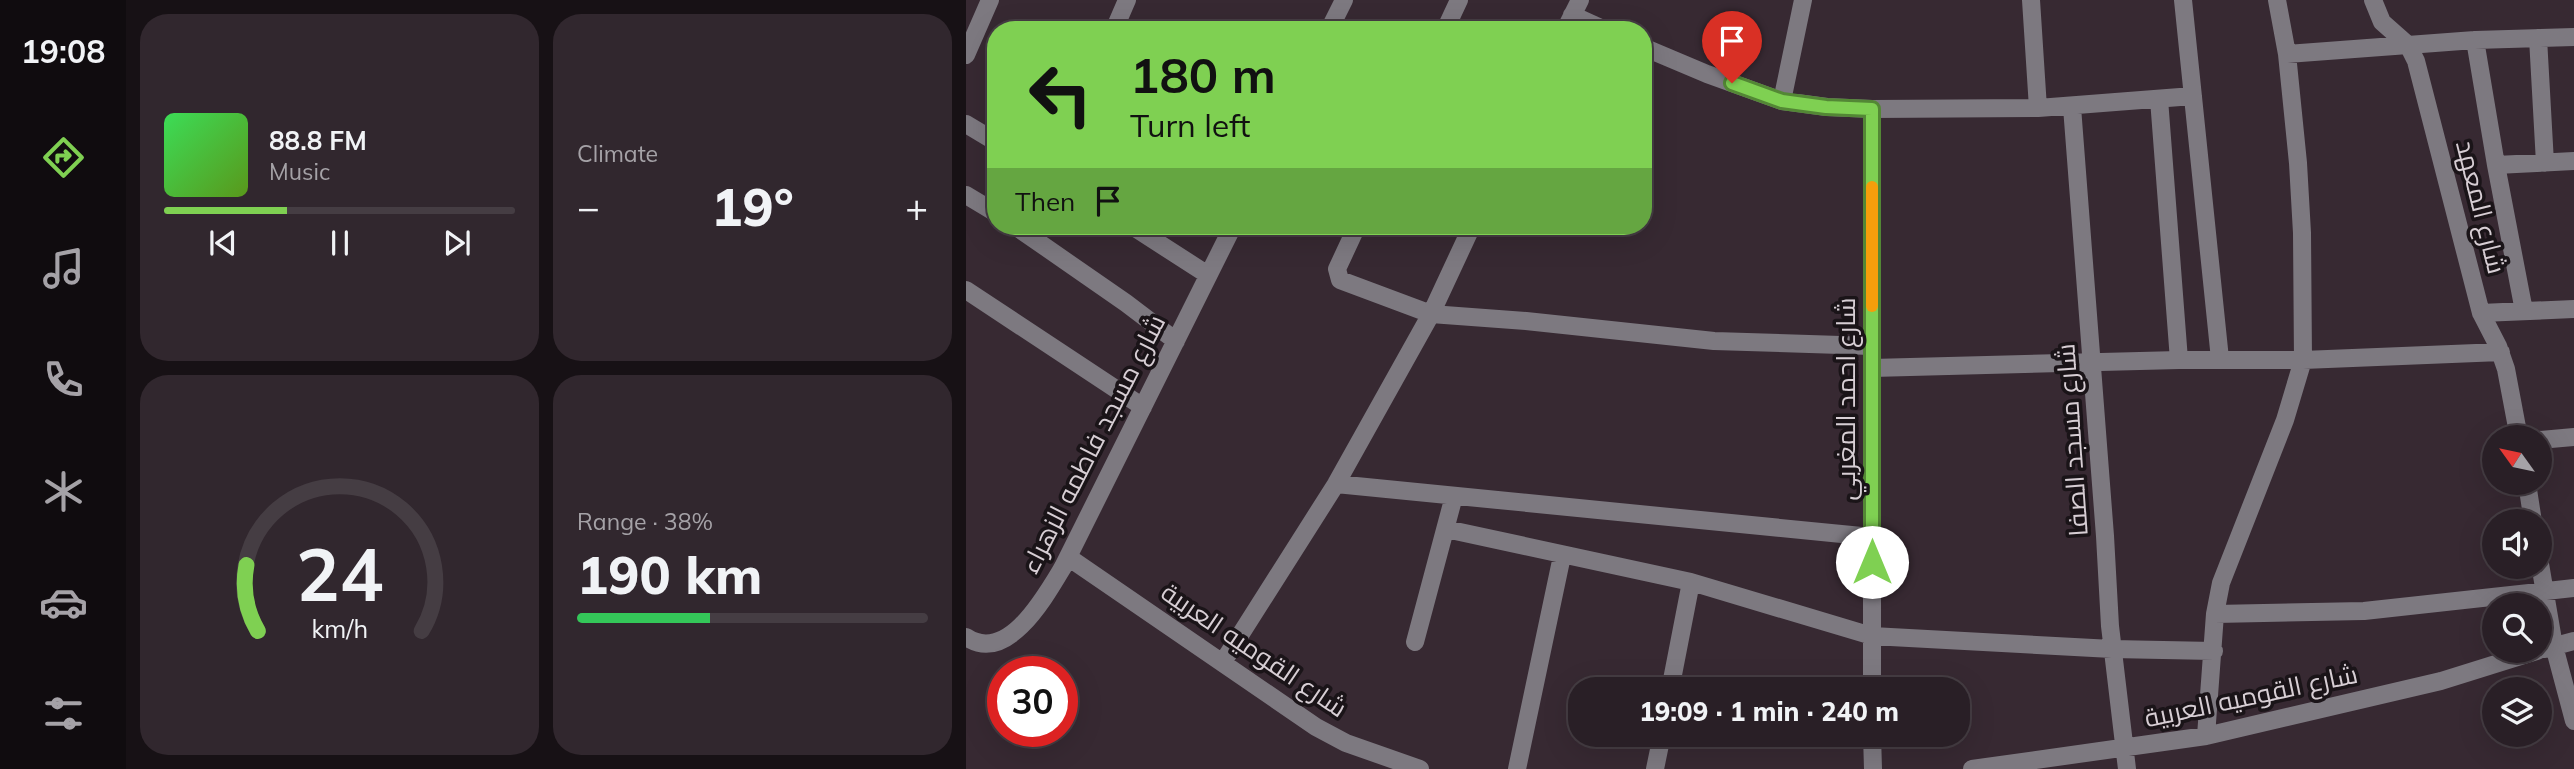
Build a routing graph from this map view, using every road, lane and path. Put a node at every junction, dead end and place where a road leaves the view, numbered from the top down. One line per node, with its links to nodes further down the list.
1 (990, 0): 17 (street)
2 (1127, 0): 10 (street)
3 (1344, 0): 11 (street)
4 (1459, 0): 12 (street)
5 (1803, 0): 22 (street)
6 (2031, 0): 24 (street)
7 (2183, 0): 20 (street)
8 (2277, 0): 19 (street)
9 (2372, 0): 16 (street, شارع المعهد)
10 (1118, 21)
11 (1334, 21)
12 (1450, 21)
13 (2574, 37): 14 (street)
14 (2538, 38): 15 (street); 29 (street)
15 (2475, 40): 16 (street); 30 (street)
16 (2408, 45): 19 (street); 42 (street, شارع المعهد)
17 (967, 49)
18 (1652, 51): 22 (street)
19 (2287, 54): 49 (street)
20 (2193, 96): 21 (street); 47 (street)
21 (2159, 99): 23 (street); 48 (street)
22 (1782, 101): 25 (street)
23 (2072, 107): 24 (street); 50 (street, شارع مسجد الصفا)
24 (2038, 108): 25 (street)
25 (1872, 109): 45 (street, شارع احمد المغربي)
26 (966, 124): 27 (street)
27 (987, 137)
28 (2574, 161): 29 (street)
29 (2545, 163): 30 (street)
30 (2496, 165): 41 (street)
31 (966, 195): 32 (street)
32 (987, 208)
33 (1028, 235): 44 (street)
34 (1146, 235): 38 (street)
35 (1228, 235): 38 (street, شارع مسجد فاطمه الزهراء)
36 (1353, 235): 43 (street)
37 (1468, 235): 43 (street)
38 (1208, 275): 44 (street, شارع مسجد فاطمه الزهراء)
39 (966, 290): 52 (street)
40 (2574, 309): 41 (street)
41 (2524, 311): 42 (street)
42 (2481, 313): 46 (street, شارع المعهد)
43 (1431, 314): 45 (street); 56 (street)
44 (1175, 341): 52 (street, شارع مسجد فاطمه الزهراء)
45 (1872, 346): 51 (street, شارع احمد المغربي)
46 (2501, 352): 49 (street); 53 (street, شارع المعهد)
47 (2220, 359): 48 (street); 49 (street)
48 (2179, 360): 50 (street)
49 (2303, 360): 67 (street)
50 (2092, 363): 51 (street); 73 (street, شارع مسجد الصفا)
51 (1872, 368): 59 (street, شارع احمد المغربي)
52 (1143, 407): 61 (street, شارع مسجد فاطمه الزهراء)
53 (2516, 425)
54 (2574, 437): 55 (street)
55 (2552, 439)
56 (1336, 484): 57 (street); 75 (street)
57 (1454, 496): 58 (street); 59 (street)
58 (1446, 529): 60 (street); 71 (street)
59 (1872, 537): 68 (street, شارع احمد المغربي)
60 (1562, 556): 63 (street); 86 (street)
61 (1068, 557): 69 (street, شارع مسجد فاطمه الزهراء); 75 (street, شارع القوميه العربية)
62 (2543, 579): 65 (street)
63 (1690, 582): 68 (street); 78 (street)
64 (2574, 588): 65 (street)
65 (2545, 590): 66 (street); 67 (street)
66 (2545, 593)
67 (2215, 614): 74 (street)
68 (1872, 636): 73 (street); 79 (street, شارع احمد المغربي)
69 (966, 637)
70 (2574, 641): 72 (street, شارع القوميه العربية)
71 (1415, 642)
72 (2552, 647)
73 (2112, 649): 74 (street); 84 (street, شارع مسجد الصفا)
74 (2214, 651): 81 (street)
75 (1223, 662): 85 (street, شارع القوميه العربية)
76 (2499, 663): 81 (street, شارع القوميه العربية)
77 (2550, 663): 80 (street)
78 (1672, 677)
79 (1872, 677)
80 (2574, 721)
81 (2206, 737): 84 (street, شارع القوميه العربية)
82 (1660, 747): 87 (street)
83 (1872, 747): 88 (street)
84 (2124, 749): 89 (street, شارع القوميه العربية); 90 (street, شارع مسجد الصفا)
85 (1420, 769)
86 (1517, 769)
87 (1655, 769)
88 (1872, 769)
89 (1972, 769)
90 (2127, 769)

